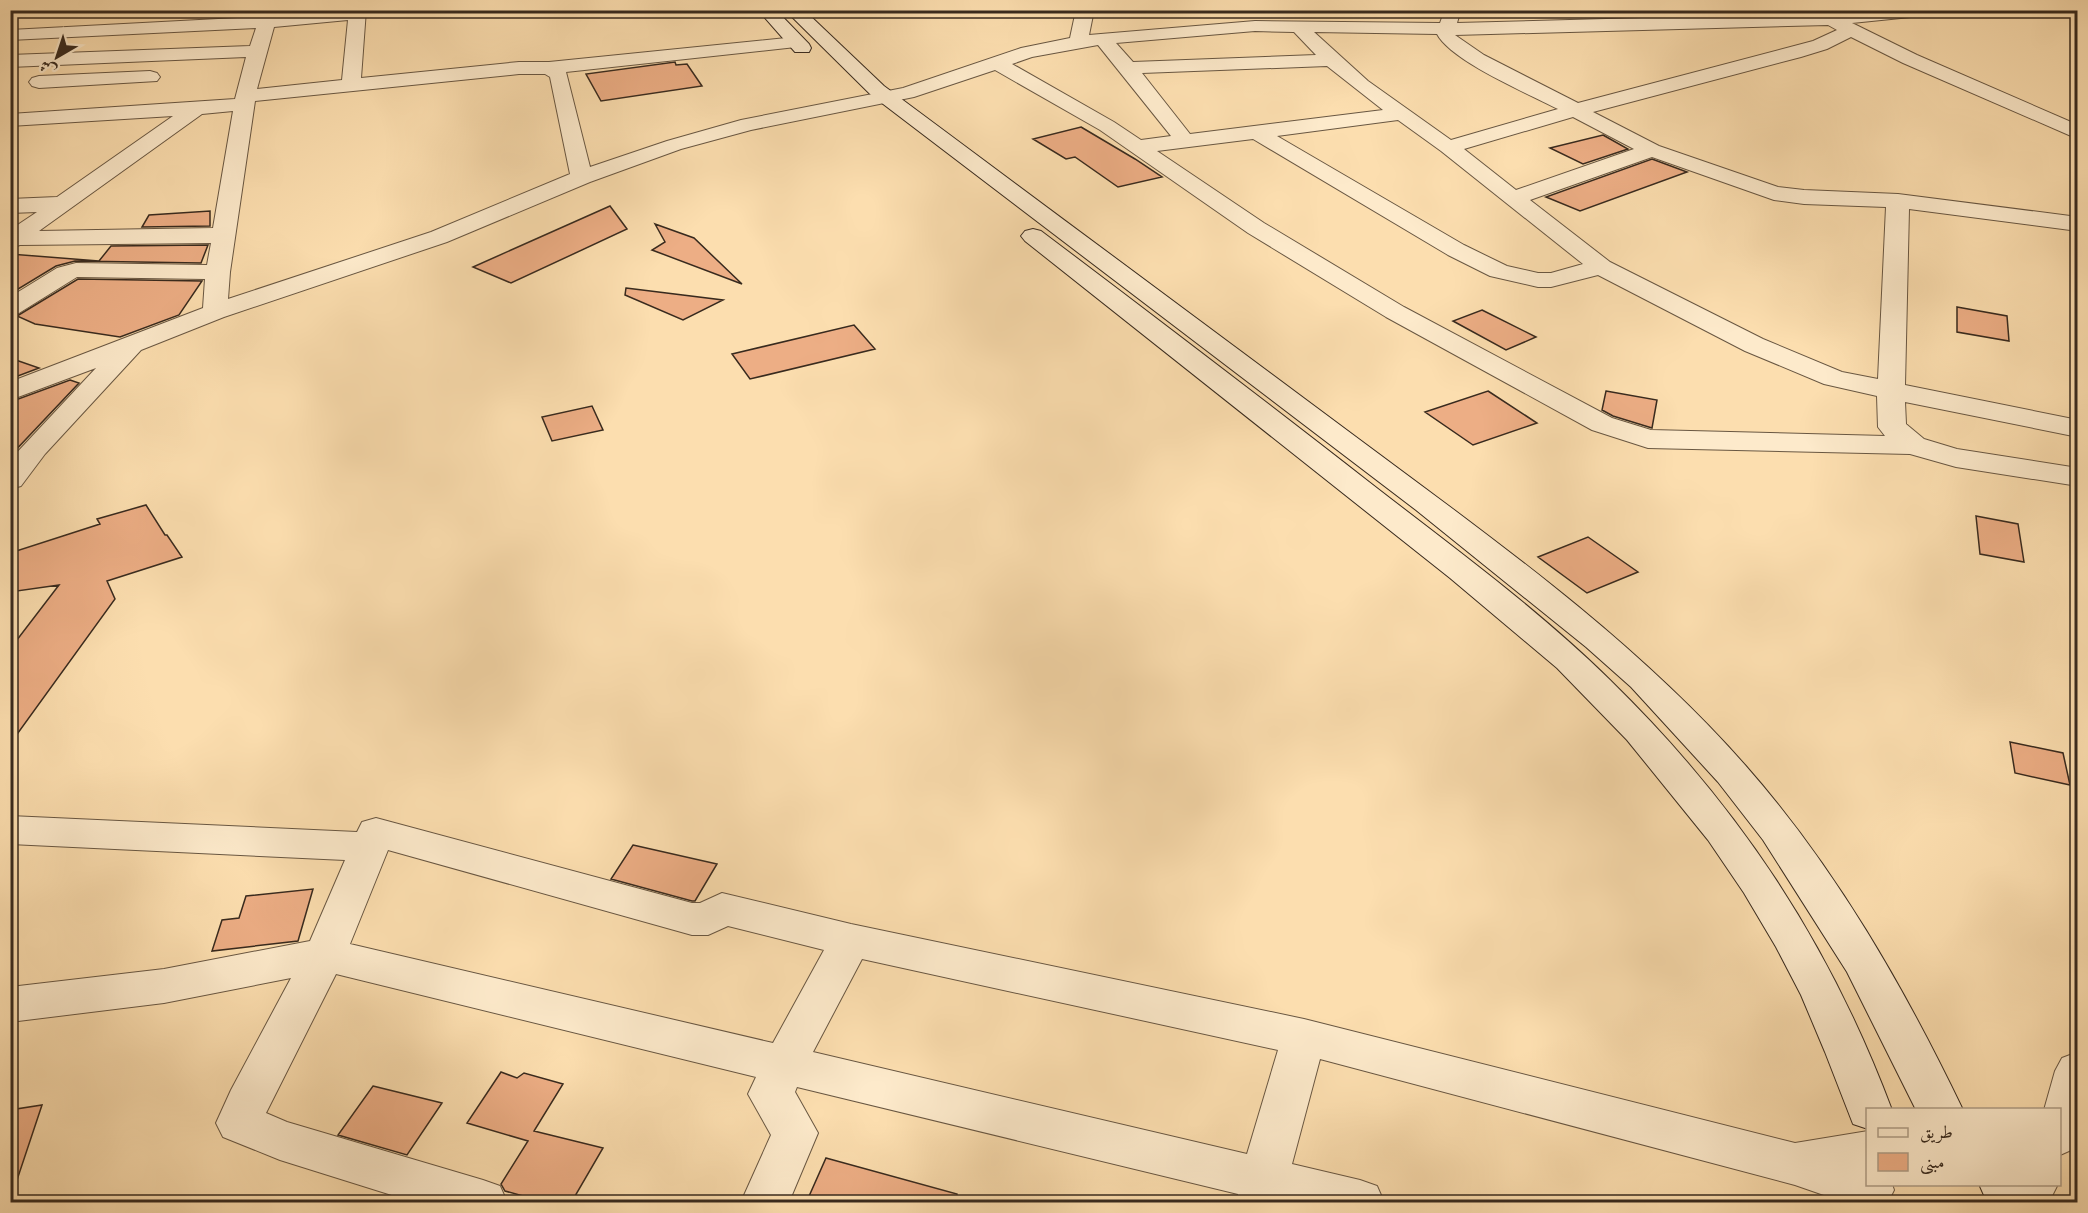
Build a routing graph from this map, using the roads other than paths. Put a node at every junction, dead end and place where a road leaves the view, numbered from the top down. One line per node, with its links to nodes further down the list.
1 (766, 10): 13 (street)
2 (793, 10): 24 (street)
3 (1084, 10): 14 (street)
4 (1930, 10): 6 (street)
5 (357, 12): 7 (street); 23 (street)
6 (1827, 15): 8 (street); 10 (street)
7 (266, 16): 11 (street); 21 (street)
8 (1448, 20): 9 (street); 26 (street)
9 (1298, 26): 12 (street); 15 (street)
10 (1851, 30): 26 (street); 30 (street)
11 (10, 35)
12 (1102, 39): 14 (street); 19 (street)
13 (796, 42): 18 (street); 24 (street)
14 (1078, 42): 17 (street)
15 (1331, 60): 19 (street); 27 (street)
16 (10, 62): 21 (street)
17 (995, 62): 24 (street); 32 (street)
18 (549, 68): 23 (street); 35 (street)
19 (1128, 68): 31 (street)
20 (172, 76): 22 (street)
21 (246, 80): 23 (street); 25 (street); 41 (street)
22 (22, 83)
23 (351, 85)
24 (874, 100): 35 (street); 61 (street); 62 (street)
25 (197, 109): 28 (street); 38 (street)
26 (1576, 110): 33 (street); 34 (street)
27 (1401, 114): 29 (street); 33 (street)
28 (10, 120)
29 (1256, 132): 31 (street); 43 (street)
30 (2078, 133)
31 (1185, 141): 32 (street)
32 (1136, 147): 51 (street)
33 (1448, 147): 36 (street)
34 (1652, 150): 36 (street); 37 (street)
35 (582, 177): 46 (street)
36 (1514, 198): 43 (street)
37 (1898, 201): 40 (street); 48 (street)
38 (60, 204): 39 (street); 42 (street)
39 (10, 206)
40 (2078, 224)
41 (225, 235): 42 (street); 44 (street)
42 (12, 239)
43 (1602, 267): 48 (street)
44 (218, 272): 45 (street); 46 (street)
45 (10, 308)
46 (215, 312): 47 (street)
47 (134, 344): 49 (street); 53 (street)
48 (1891, 390): 50 (street); 51 (street)
49 (10, 392)
50 (2078, 429)
51 (1914, 445): 52 (street)
52 (2078, 477)
53 (10, 480)
54 (10, 830): 55 (street)
55 (370, 847): 56 (street); 57 (street)
56 (851, 940): 59 (street); 60 (street)
57 (325, 955): 58 (street); 60 (street); 67 (street)
58 (10, 1005)
59 (1304, 1037): 63 (street); 66 (street)
60 (783, 1066): 66 (street); 68 (street)
61 (1868, 1108)
62 (1939, 1108)
63 (1866, 1176)
64 (2002, 1186): 70 (street)
65 (2033, 1186): 71 (street)
66 (1262, 1191): 69 (street)
67 (483, 1203)
68 (765, 1203)
69 (1360, 1203)
70 (2011, 1203)
71 (2021, 1203)

